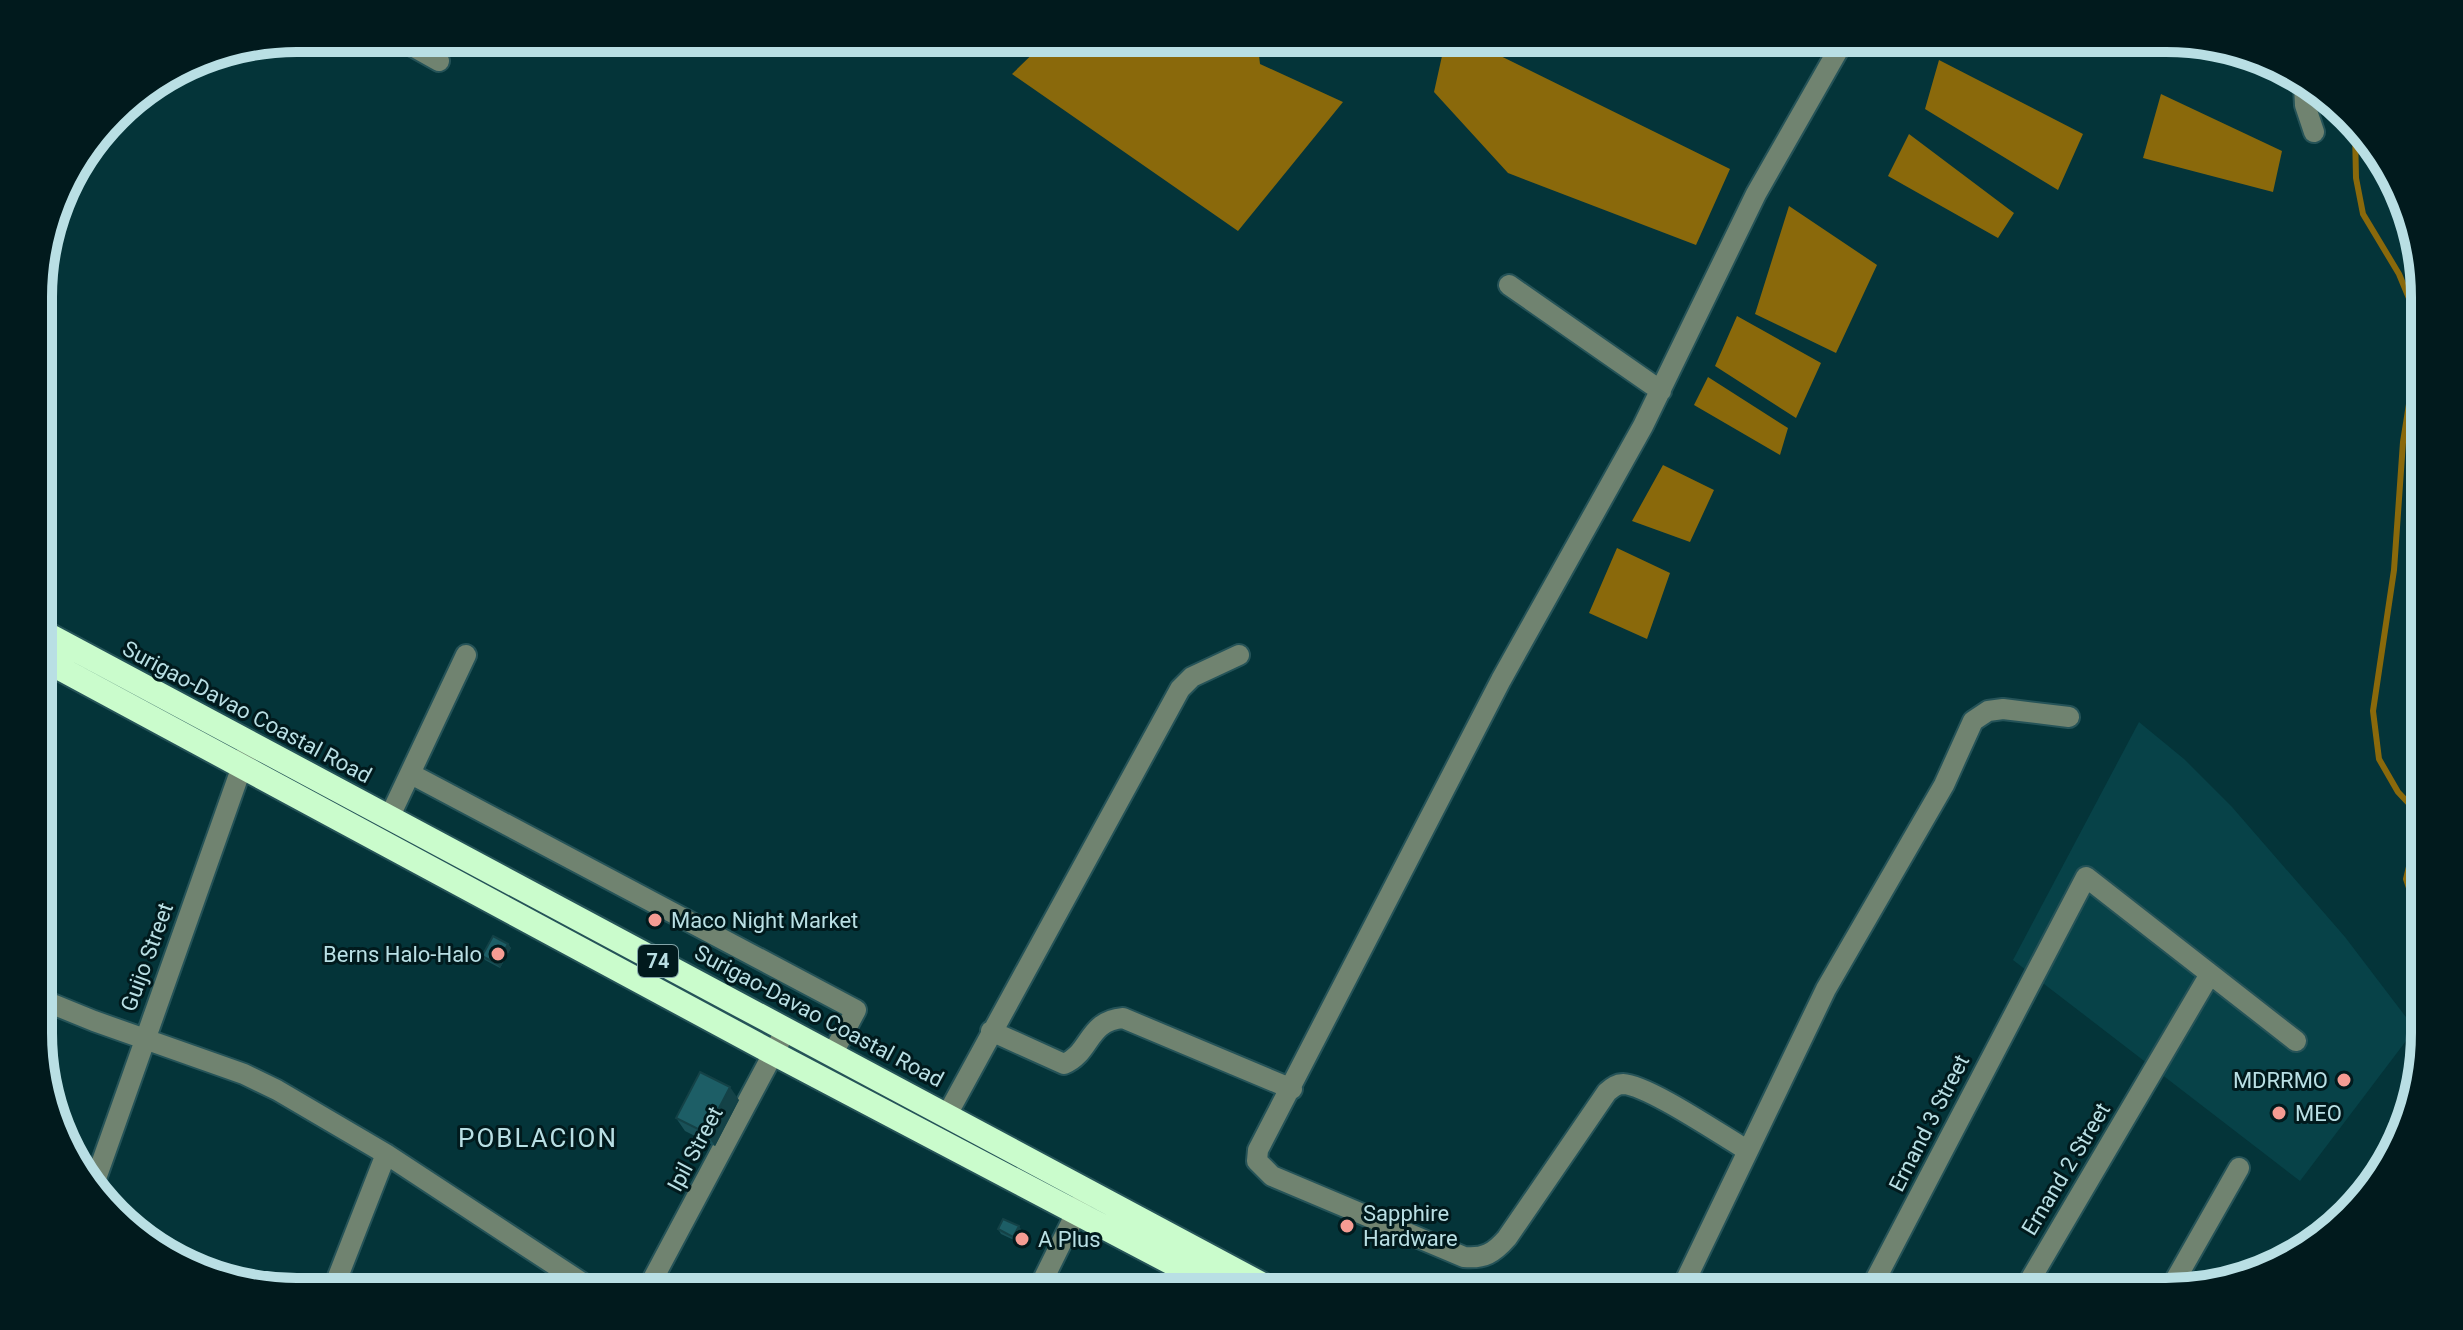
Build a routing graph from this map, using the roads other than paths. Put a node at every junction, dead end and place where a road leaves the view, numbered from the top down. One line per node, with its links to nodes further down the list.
1 (423, 52): 3 (street)
2 (1837, 52): 7 (street)
3 (439, 61)
4 (2304, 95): 5 (street)
5 (2314, 132)
6 (1509, 285): 7 (street)
7 (1661, 391): 24 (street)
8 (53, 638): 13 (highway, Surigao-Davao Coastal Road / 74)
9 (466, 655): 14 (street)
10 (1239, 655): 19 (street)
11 (52, 663): 13 (highway, Surigao-Davao Coastal Road / 74)
12 (2069, 717): 26 (street)
13 (246, 754): 15 (highway, Surigao-Davao Coastal Road / 74); 20 (street, Guijo Street); 22 (highway, Surigao-Davao Coastal Road / 74)
14 (411, 774): 15 (street); 23 (street)
15 (389, 818): 18 (highway, Surigao-Davao Coastal Road / 74)
16 (2210, 974): 21 (street); 33 (street, Ernand 3 Street); 34 (street, Ernand 2 Street)
17 (52, 1004): 20 (street)
18 (787, 1029): 22 (street, Ipil Street); 23 (highway, Surigao-Davao Coastal Road / 74)
19 (991, 1031): 24 (street); 25 (street)
20 (144, 1038): 27 (street); 29 (street, Guijo Street)
21 (2296, 1041)
22 (773, 1053): 30 (highway, Surigao-Davao Coastal Road / 74); 38 (street, Ipil Street)
23 (833, 1053): 25 (highway, Surigao-Davao Coastal Road / 74)
24 (1292, 1089): 26 (street)
25 (948, 1113): 30 (highway, Surigao-Davao Coastal Road / 74)
26 (1747, 1150): 32 (street)
27 (386, 1154): 36 (street); 37 (street)
28 (2239, 1168): 35 (street)
29 (97, 1174)
30 (1082, 1200): 31 (highway, Surigao-Davao Coastal Road / 74); 39 (street); 40 (highway, Surigao-Davao Coastal Road / 74)
31 (1245, 1277)
32 (1687, 1277)
33 (1877, 1277)
34 (2032, 1277)
35 (2177, 1277)
36 (337, 1278)
37 (574, 1278)
38 (654, 1278)
39 (1044, 1278)
40 (1204, 1278)

